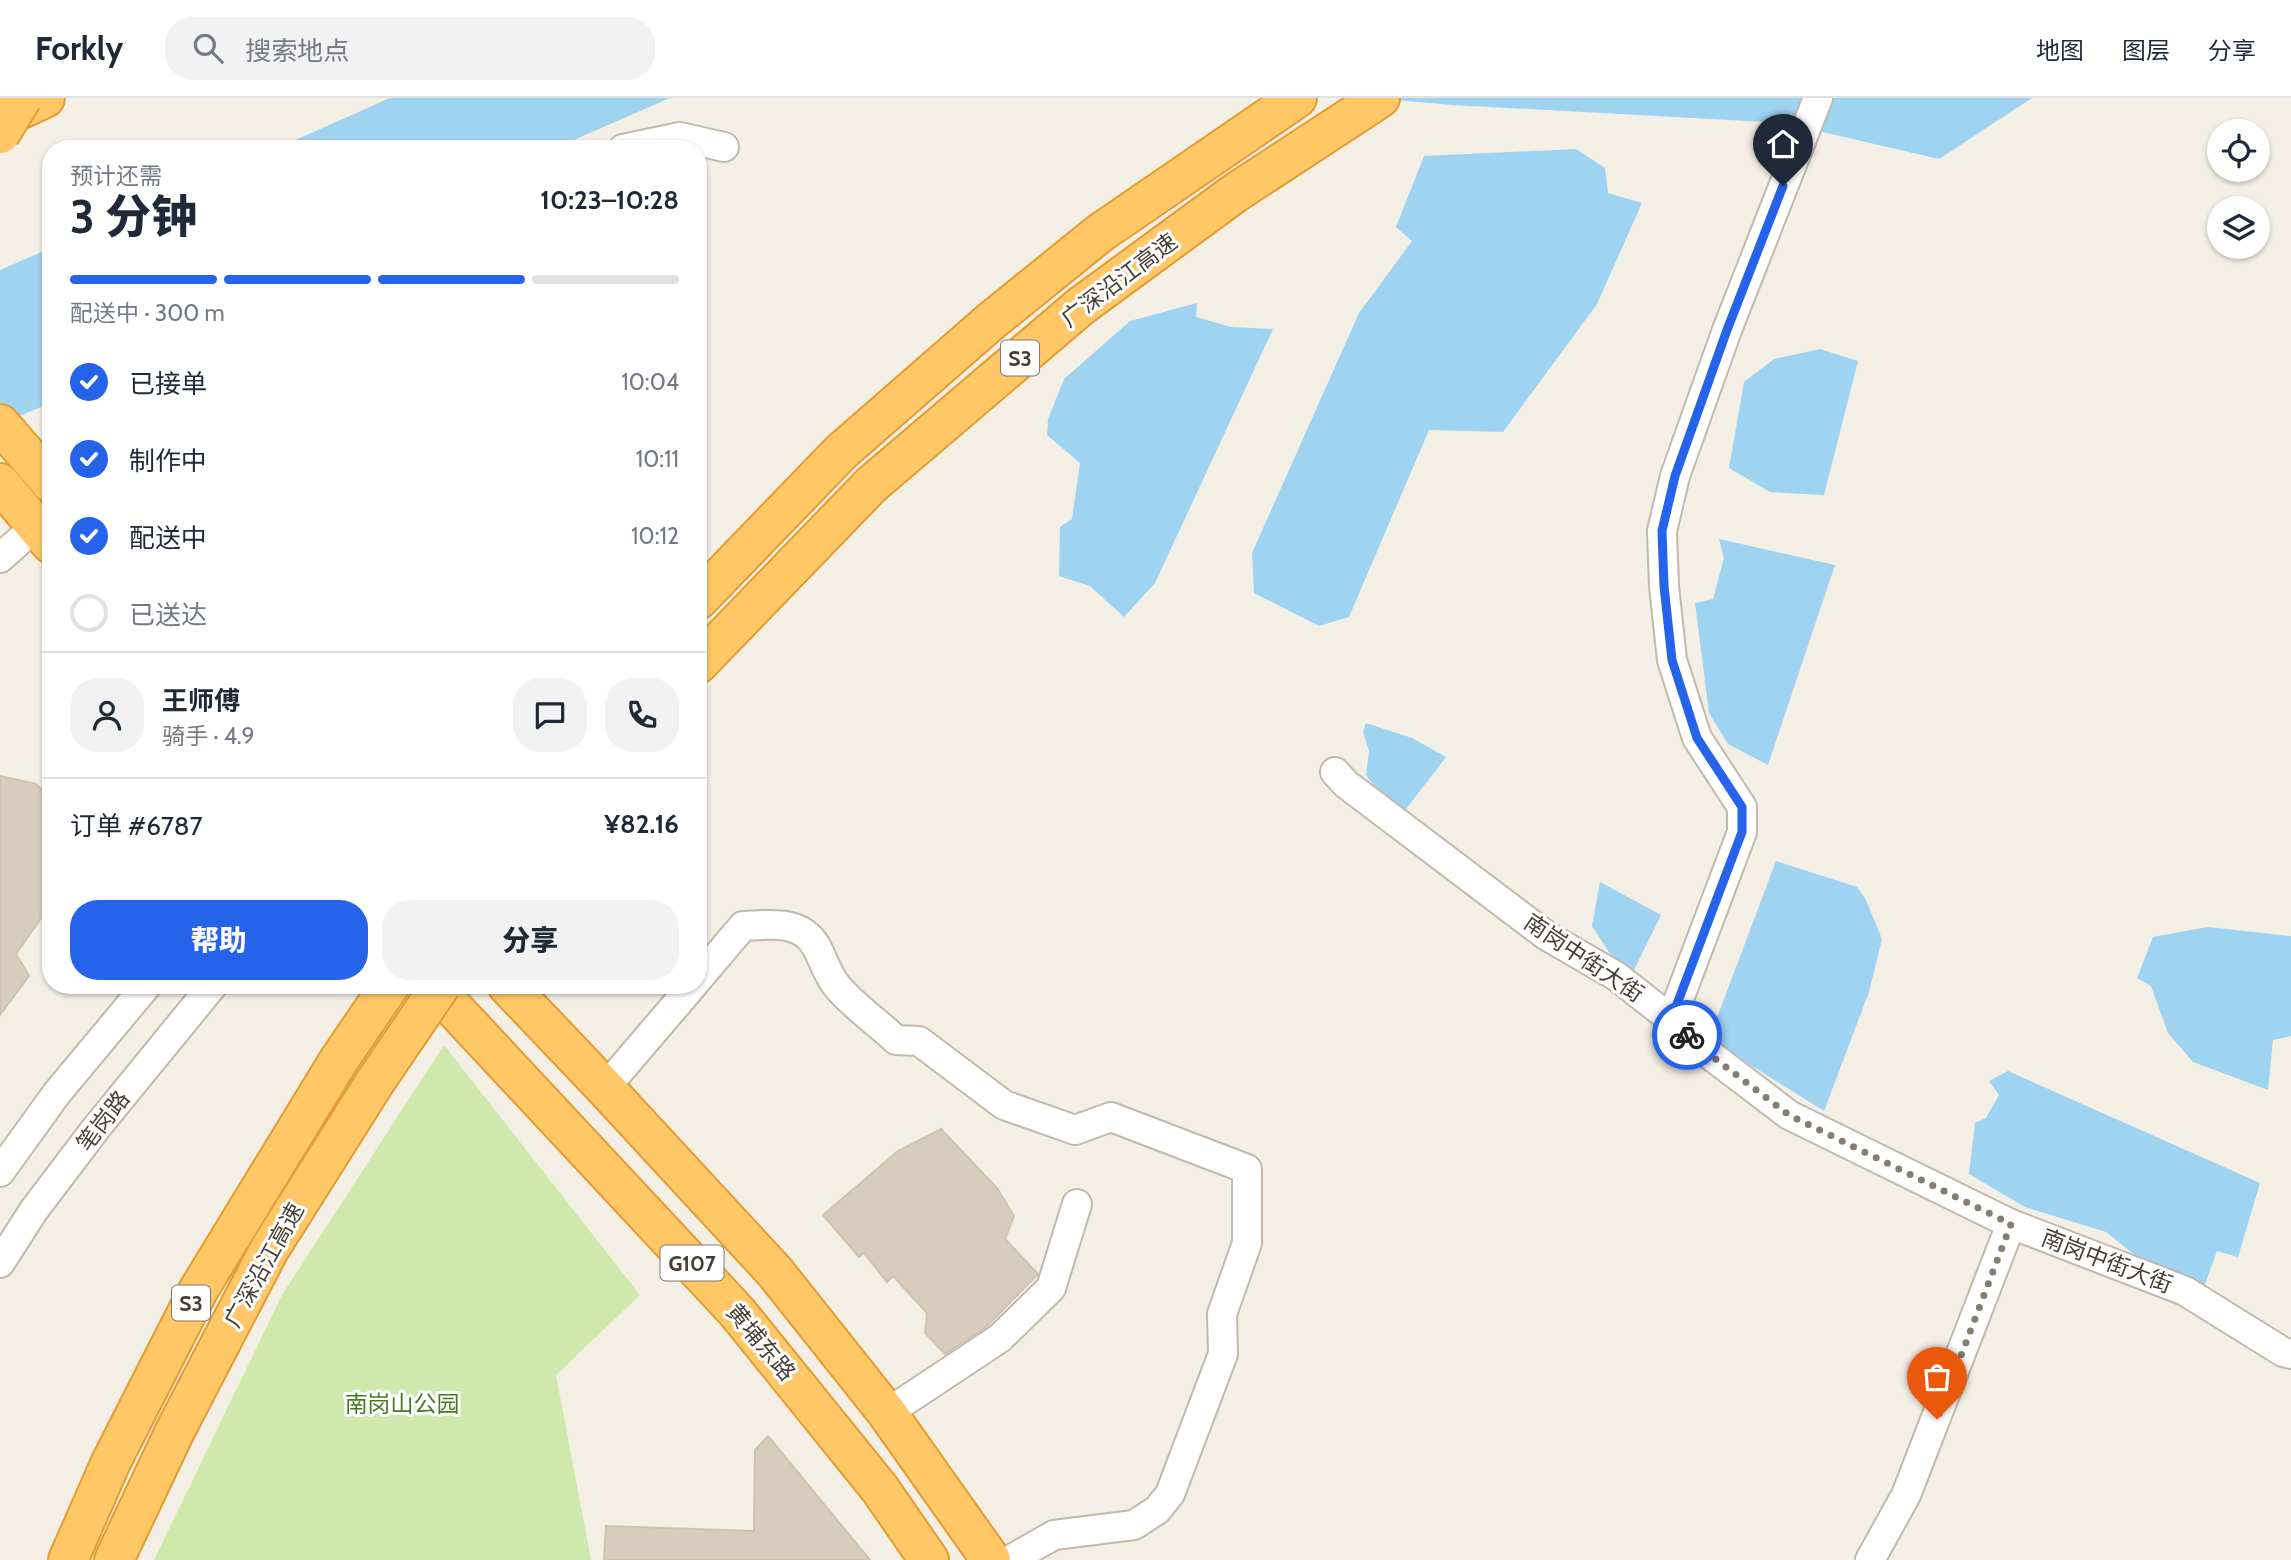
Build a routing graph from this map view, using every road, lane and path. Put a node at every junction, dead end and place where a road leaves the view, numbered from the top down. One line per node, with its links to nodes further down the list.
1 (22, 98): 8 (highway, bridge)
2 (42, 98): 6 (highway); 7 (highway)
3 (1297, 98): 19 (highway, 广深沿江高速 / S3)
4 (1380, 98): 20 (highway, 广深沿江高速 / S3)
5 (1818, 98): 30 (street)
6 (0, 109)
7 (0, 119)
8 (0, 134)
9 (666, 140): 10 (street)
10 (693, 140)
11 (707, 143): 12 (street)
12 (724, 147)
13 (0, 424): 14 (highway)
14 (42, 473)
15 (0, 483): 16 (highway)
16 (42, 534)
17 (42, 536): 18 (street)
18 (0, 558)
19 (707, 591)
20 (707, 655)
21 (1335, 772): 30 (street, 南岗中街大街)
22 (707, 968): 42 (street)
23 (140, 994): 32 (street)
24 (206, 994): 35 (street, 笔岗路)
25 (384, 994): 38 (highway, 广深沿江高速 / S3)
26 (435, 994): 39 (highway, 广深沿江高速 / S3, bridge)
27 (440, 994): 40 (highway, 黄埔东路 / G107)
28 (516, 994): 31 (highway, G107)
29 (685, 994): 31 (street)
30 (1671, 1020): 34 (street, 南岗中街大街)
31 (606, 1088): 37 (highway, G107)
32 (0, 1171)
33 (1077, 1204): 37 (street)
34 (2011, 1224): 36 (street, 南岗中街大街); 43 (street)
35 (0, 1262)
36 (2291, 1354)
37 (887, 1413): 41 (highway, G107)
38 (68, 1560)
39 (114, 1560)
40 (929, 1560)
41 (991, 1560)
42 (1010, 1560)
43 (1870, 1560)

